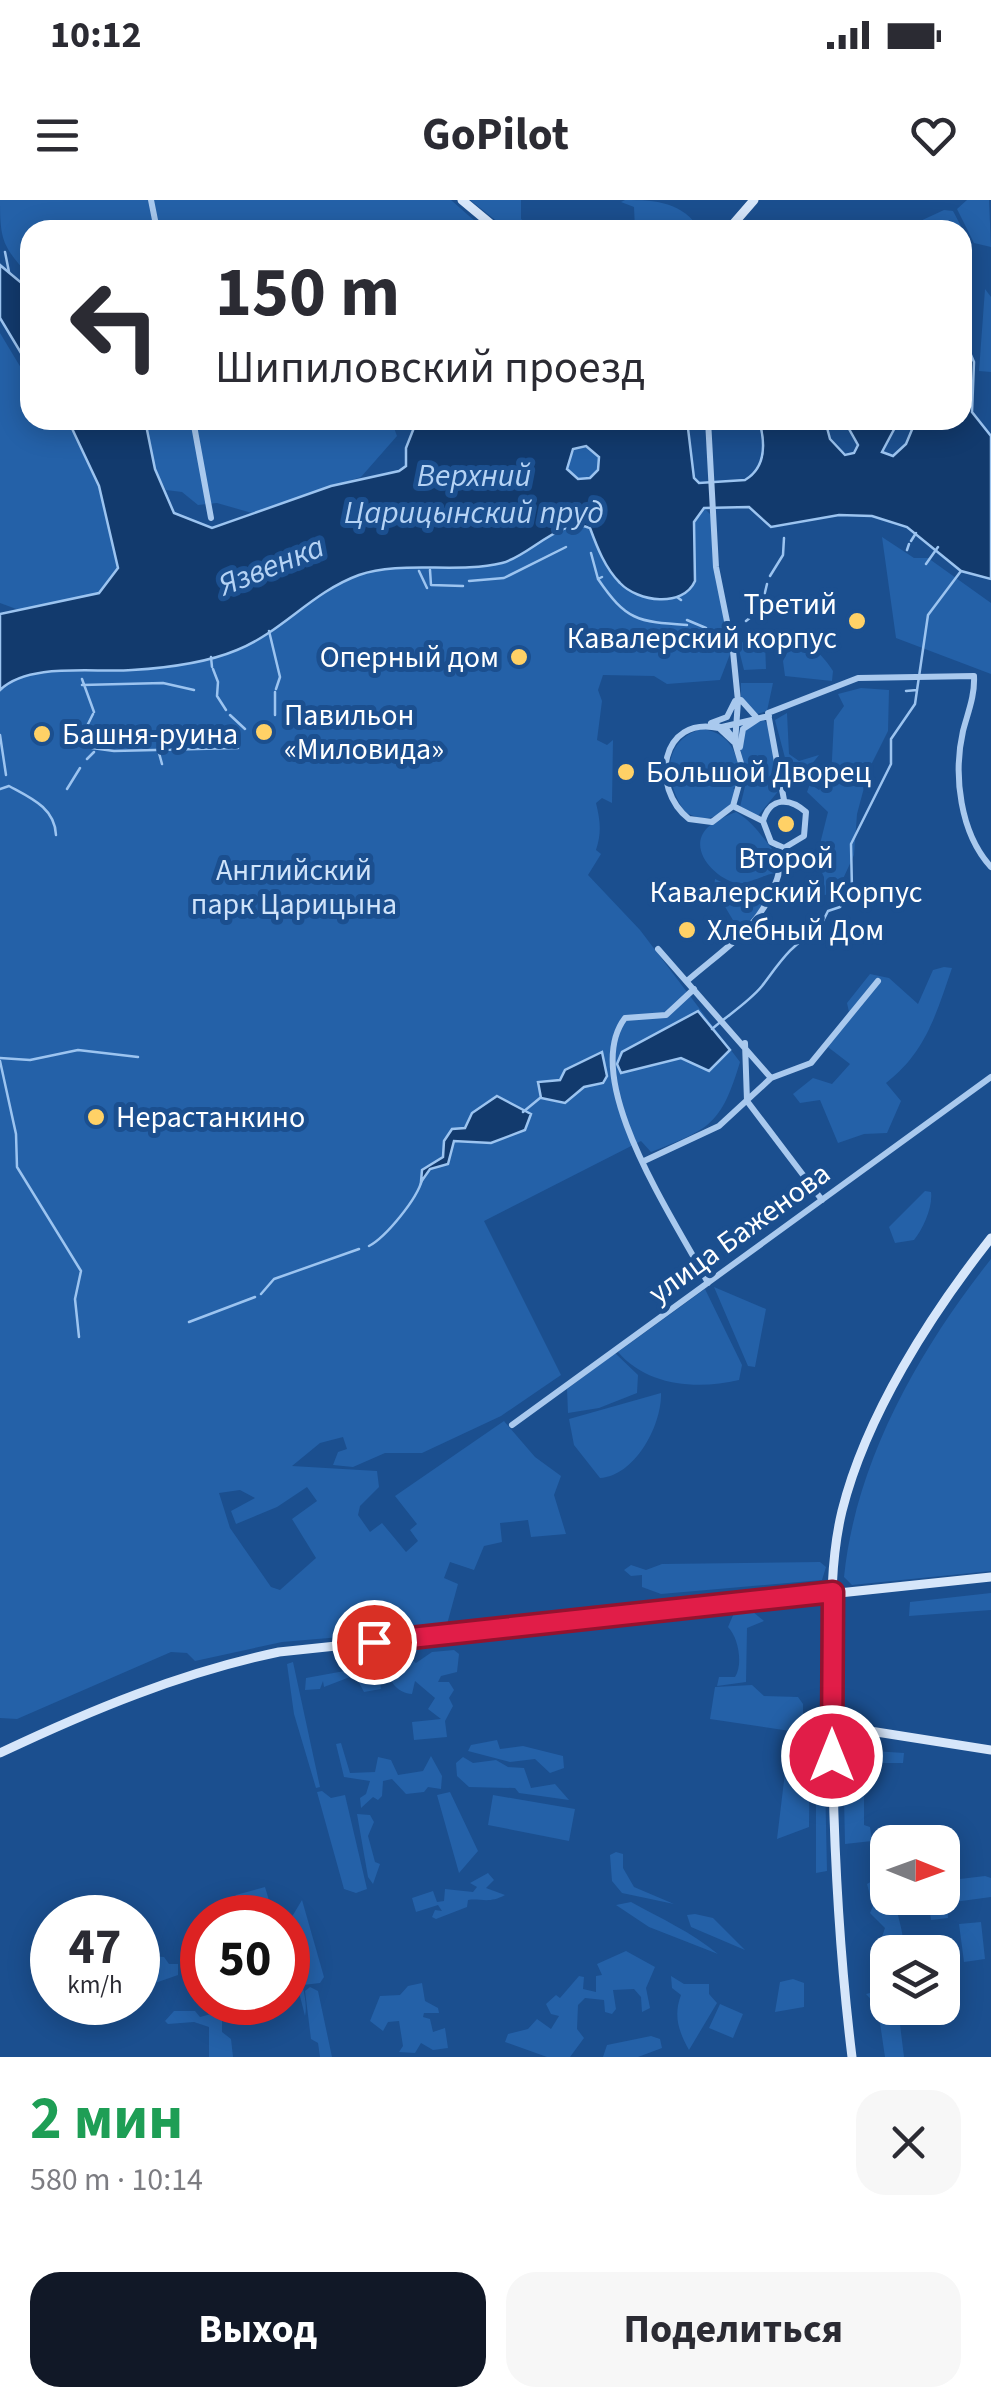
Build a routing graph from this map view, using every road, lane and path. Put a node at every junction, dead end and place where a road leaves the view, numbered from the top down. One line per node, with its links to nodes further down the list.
1 (462, 200): 3 (main road)
2 (754, 200): 4 (main road)
3 (486, 220)
4 (737, 220)
5 (196, 430): 7 (street)
6 (708, 430): 8 (street)
7 (211, 518)
8 (738, 700): 9 (street); 11 (street); 12 (street)
9 (757, 716): 10 (street); 11 (street); 13 (street)
10 (769, 716): 14 (street); 18 (street)
11 (737, 722): 12 (street); 13 (street)
12 (721, 727): 13 (street); 15 (street)
13 (735, 741): 15 (street)
14 (784, 800): 16 (street); 17 (street)
15 (733, 806): 16 (street)
16 (763, 821): 17 (street)
17 (784, 848): 21 (street)
18 (991, 866)
19 (658, 949): 21 (street)
20 (878, 980): 25 (street)
21 (686, 981): 22 (street)
22 (694, 989): 23 (street); 27 (street)
23 (744, 1043): 25 (street); 26 (street)
24 (991, 1077): 28 (street, улица Баженова)
25 (771, 1078): 26 (street)
26 (747, 1101): 27 (street); 28 (street)
27 (644, 1161): 30 (street)
28 (822, 1200): 30 (street, улица Баженова)
29 (991, 1238): 33 (main road)
30 (708, 1282): 31 (street, улица Баженова)
31 (512, 1425)
32 (991, 1578): 33 (main road)
33 (833, 1592): 34 (main road); 36 (main road)
34 (832, 1725): 35 (main road); 37 (main road)
35 (991, 1750)
36 (0, 1752)
37 (852, 2057)

